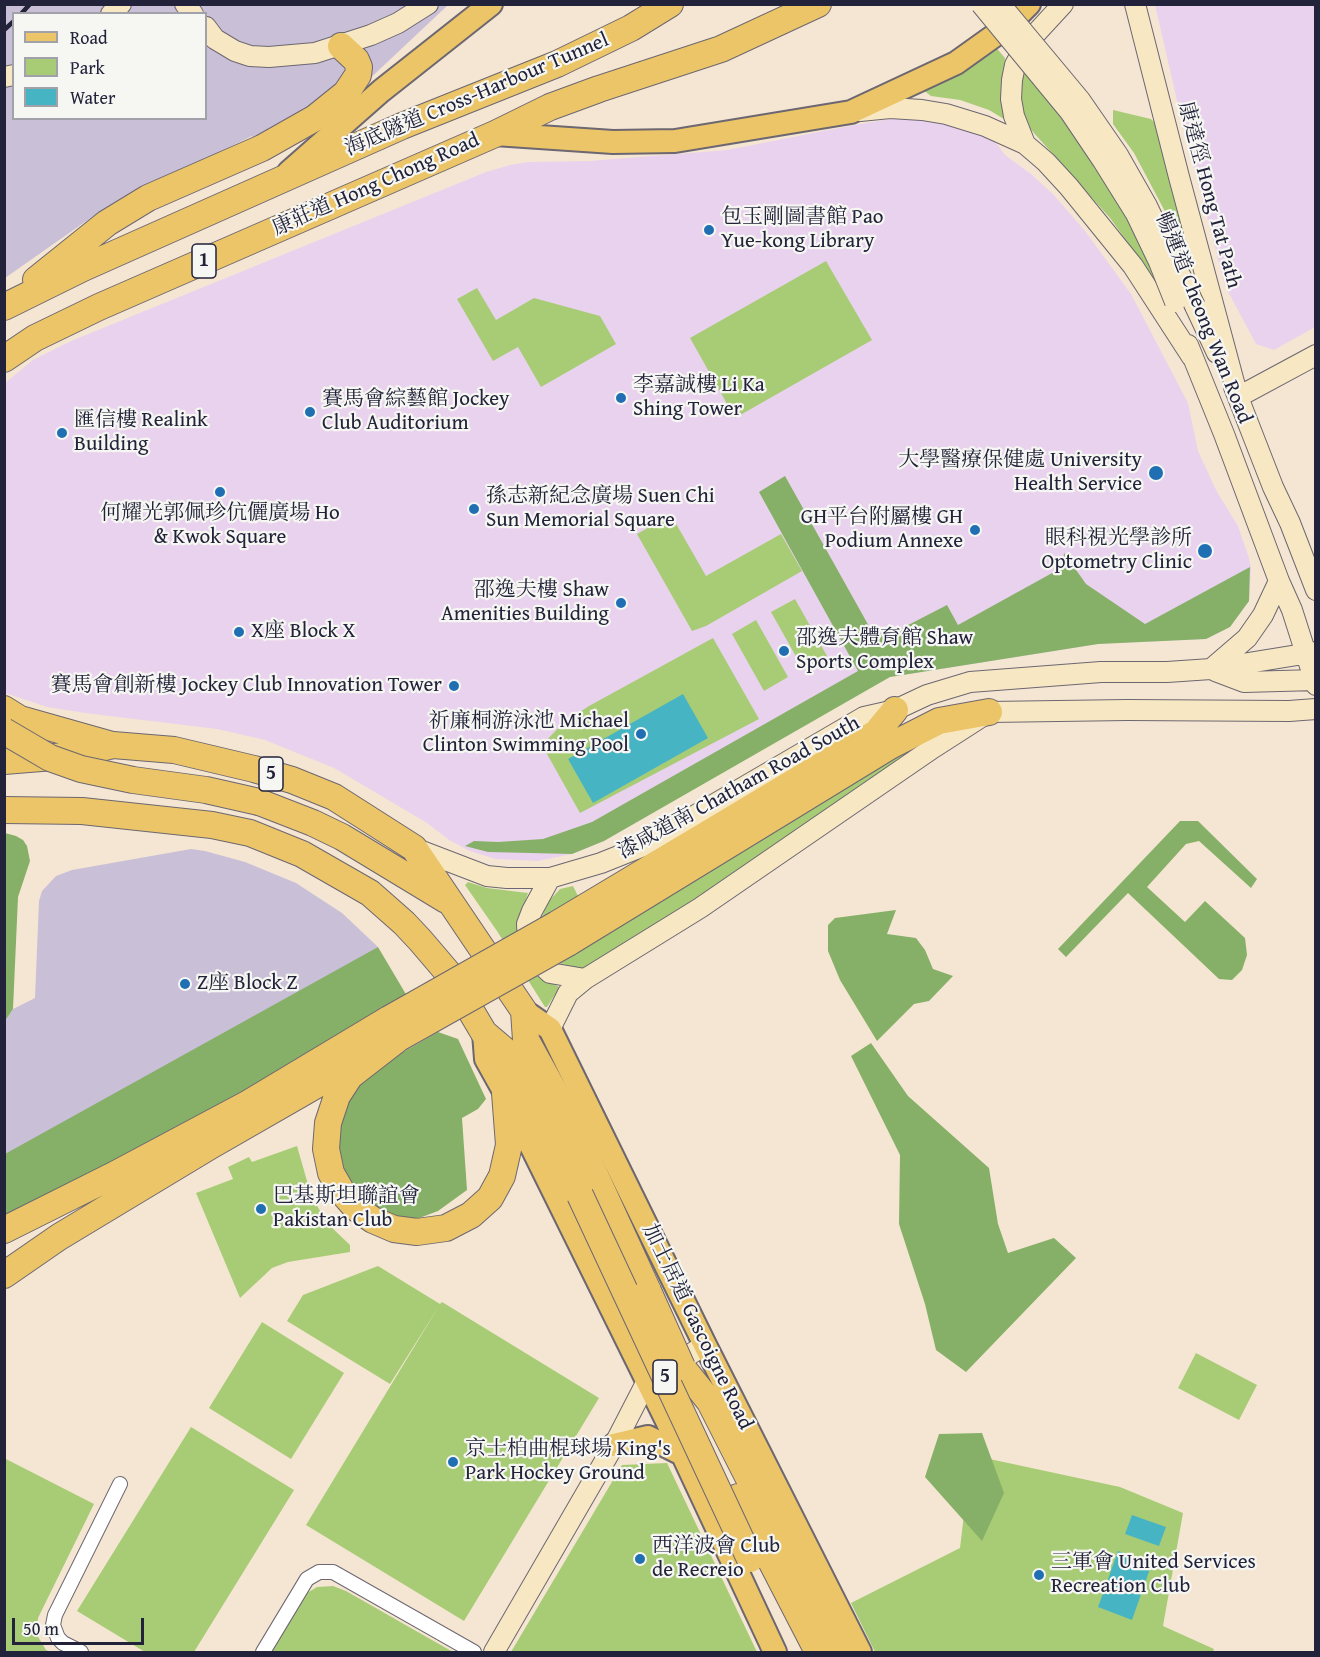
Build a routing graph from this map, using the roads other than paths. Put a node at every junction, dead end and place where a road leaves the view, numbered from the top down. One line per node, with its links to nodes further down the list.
1 (428, 4): 11 (main road)
2 (491, 4): 15 (main road)
3 (670, 4): 15 (highway, 海底隧道 Cross-Harbour Tunnel / 1)
4 (818, 4): 13 (highway, 海底隧道 Cross-Harbour Tunnel / 1)
5 (981, 4): 18 (main road, 暢運道 Cheong Wan Road, bridge)
6 (1000, 4): 20 (main road, 暢運道 Cheong Wan Road, bridge)
7 (1029, 4): 12 (main road, 康莊道 Hong Chong Road)
8 (1063, 4): 14 (main road)
9 (1135, 4): 20 (main road, 康達徑 Hong Tat Path)
10 (207, 28): 11 (main road)
11 (341, 46): 16 (highway)
12 (851, 112): 13 (main road, 康莊道 Hong Chong Road); 14 (main road)
13 (495, 134): 19 (highway, 康莊道 Hong Chong Road / 1)
14 (1025, 144): 18 (main road)
15 (282, 179): 16 (highway, 康莊道 Hong Chong Road / 1)
16 (6, 306)
17 (1316, 354): 20 (main road)
18 (1192, 357): 22 (main road, 暢運道 Cheong Wan Road)
19 (4, 359)
20 (1238, 397): 21 (main road, 暢運道 Cheong Wan Road)
21 (1310, 565): 23 (main road, 暢運道 Cheong Wan Road)
22 (1279, 581): 24 (main road); 25 (main road, 暢運道 Cheong Wan Road)
23 (1316, 590)
24 (1211, 669): 25 (main road, 漆咸道南 Chatham Road South); 28 (main road, 漆咸道南 Chatham Road South)
25 (1314, 669)
26 (4, 709): 31 (highway)
27 (1316, 709): 29 (main road)
28 (895, 710): 35 (main road, 漆咸道南 Chatham Road South); 37 (highway)
29 (989, 712): 37 (highway); 38 (main road)
30 (4, 730): 36 (highway, bridge)
31 (112, 745): 32 (highway, 漆咸道南 Chatham Road South / 5); 34 (highway, 漆咸道南 Chatham Road South / 5)
32 (4, 761)
33 (4, 810): 42 (highway, 5)
34 (414, 848): 35 (main road, 漆咸道南 Chatham Road South); 36 (highway, 漆咸道南 Chatham Road South / 5)
35 (550, 878): 38 (main road)
36 (452, 903): 39 (highway, 漆咸道南 Chatham Road South / 5)
37 (562, 934): 40 (highway, bridge)
38 (585, 979): 41 (main road)
39 (524, 1011): 41 (main road, 加士居道 Gascoigne Road); 44 (highway, 5)
40 (394, 1029): 43 (highway); 45 (highway); 46 (highway)
41 (550, 1029): 47 (main road, 加士居道 Gascoigne Road)
42 (484, 1033): 43 (main road); 44 (highway, 5)
43 (505, 1093): 49 (main road)
44 (590, 1190): 48 (highway, 5, bridge); 53 (highway, 5, bridge)
45 (4, 1230)
46 (4, 1275)
47 (705, 1345): 49 (main road); 59 (main road, 加士居道 Gascoigne Road)
48 (682, 1367): 53 (highway, 5); 58 (highway)
49 (647, 1381): 50 (main road); 51 (main road)
50 (614, 1444): 51 (main road); 57 (main road)
51 (682, 1454): 53 (main road)
52 (120, 1484): 54 (street)
53 (797, 1652)
54 (81, 1653)
55 (263, 1653): 56 (street)
56 (474, 1653)
57 (494, 1653)
58 (837, 1653)
59 (860, 1653)

